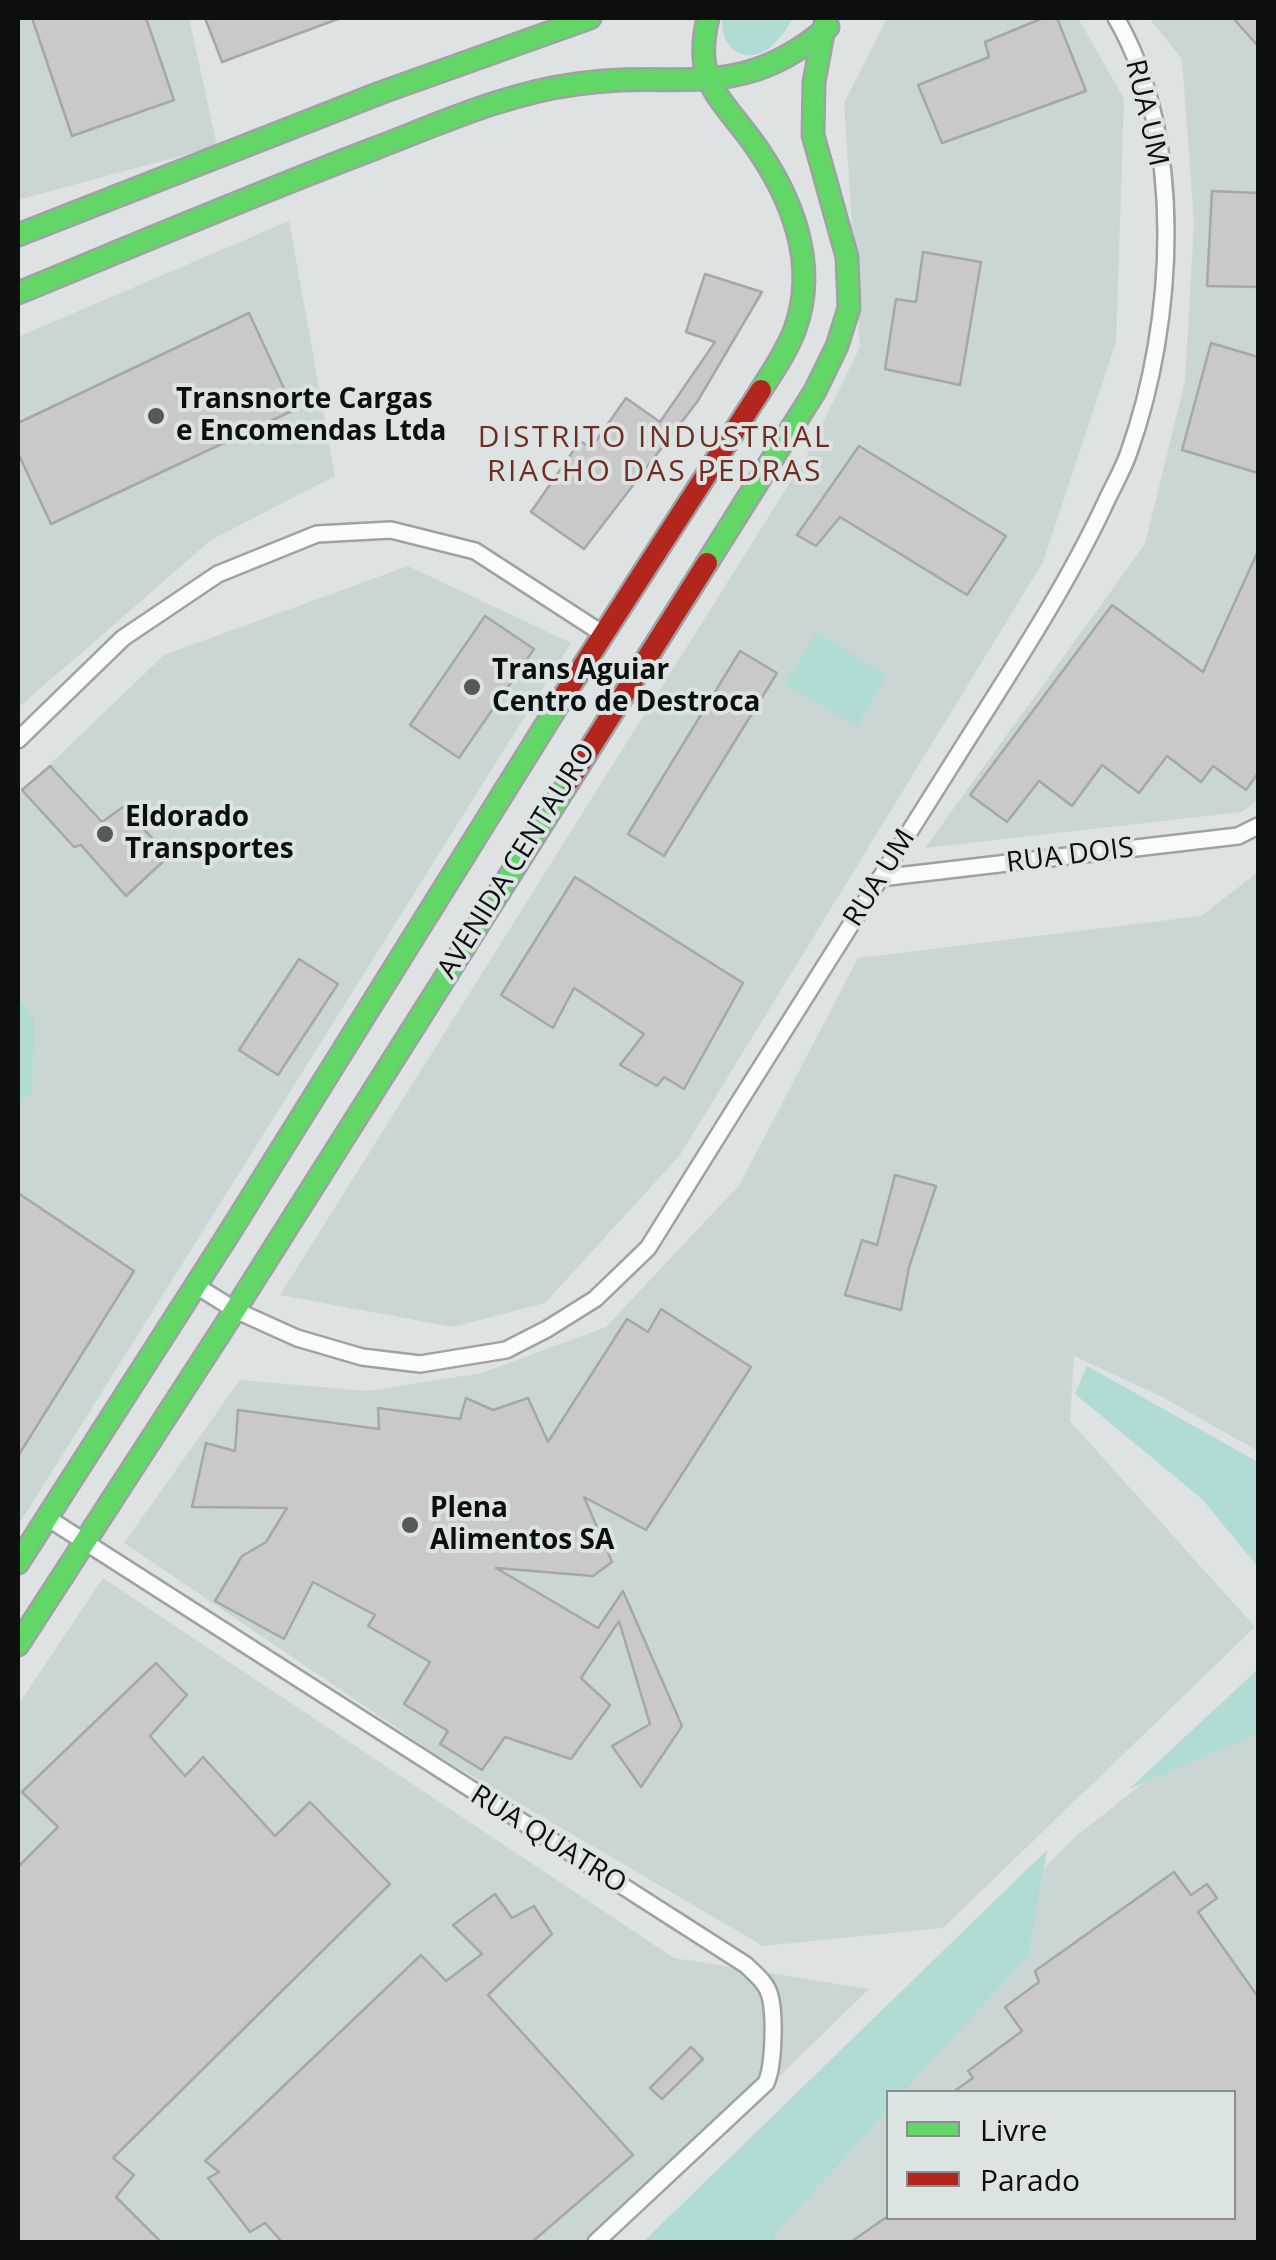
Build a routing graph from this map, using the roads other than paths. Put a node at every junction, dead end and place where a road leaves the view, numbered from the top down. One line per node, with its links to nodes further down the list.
1 (590, 18): 6 (street)
2 (708, 18): 5 (street)
3 (1116, 18): 11 (street, RUA UM)
4 (829, 22): 5 (street); 13 (street, AVENIDA CENTAURO)
5 (707, 81): 7 (street); 8 (street, AVENIDA CENTAURO)
6 (18, 235)
7 (18, 293)
8 (603, 634): 9 (street); 12 (street, AVENIDA CENTAURO)
9 (18, 740)
10 (1258, 826): 11 (street, RUA DOIS)
11 (880, 878): 13 (street, RUA UM)
12 (195, 1286): 13 (street, RUA UM); 14 (street, AVENIDA CENTAURO)
13 (234, 1310): 15 (street, AVENIDA CENTAURO)
14 (46, 1517): 15 (street, RUA QUATRO); 16 (street, AVENIDA CENTAURO)
15 (84, 1542): 17 (street, AVENIDA CENTAURO); 18 (street, RUA QUATRO)
16 (18, 1562)
17 (18, 1645)
18 (596, 2242)

